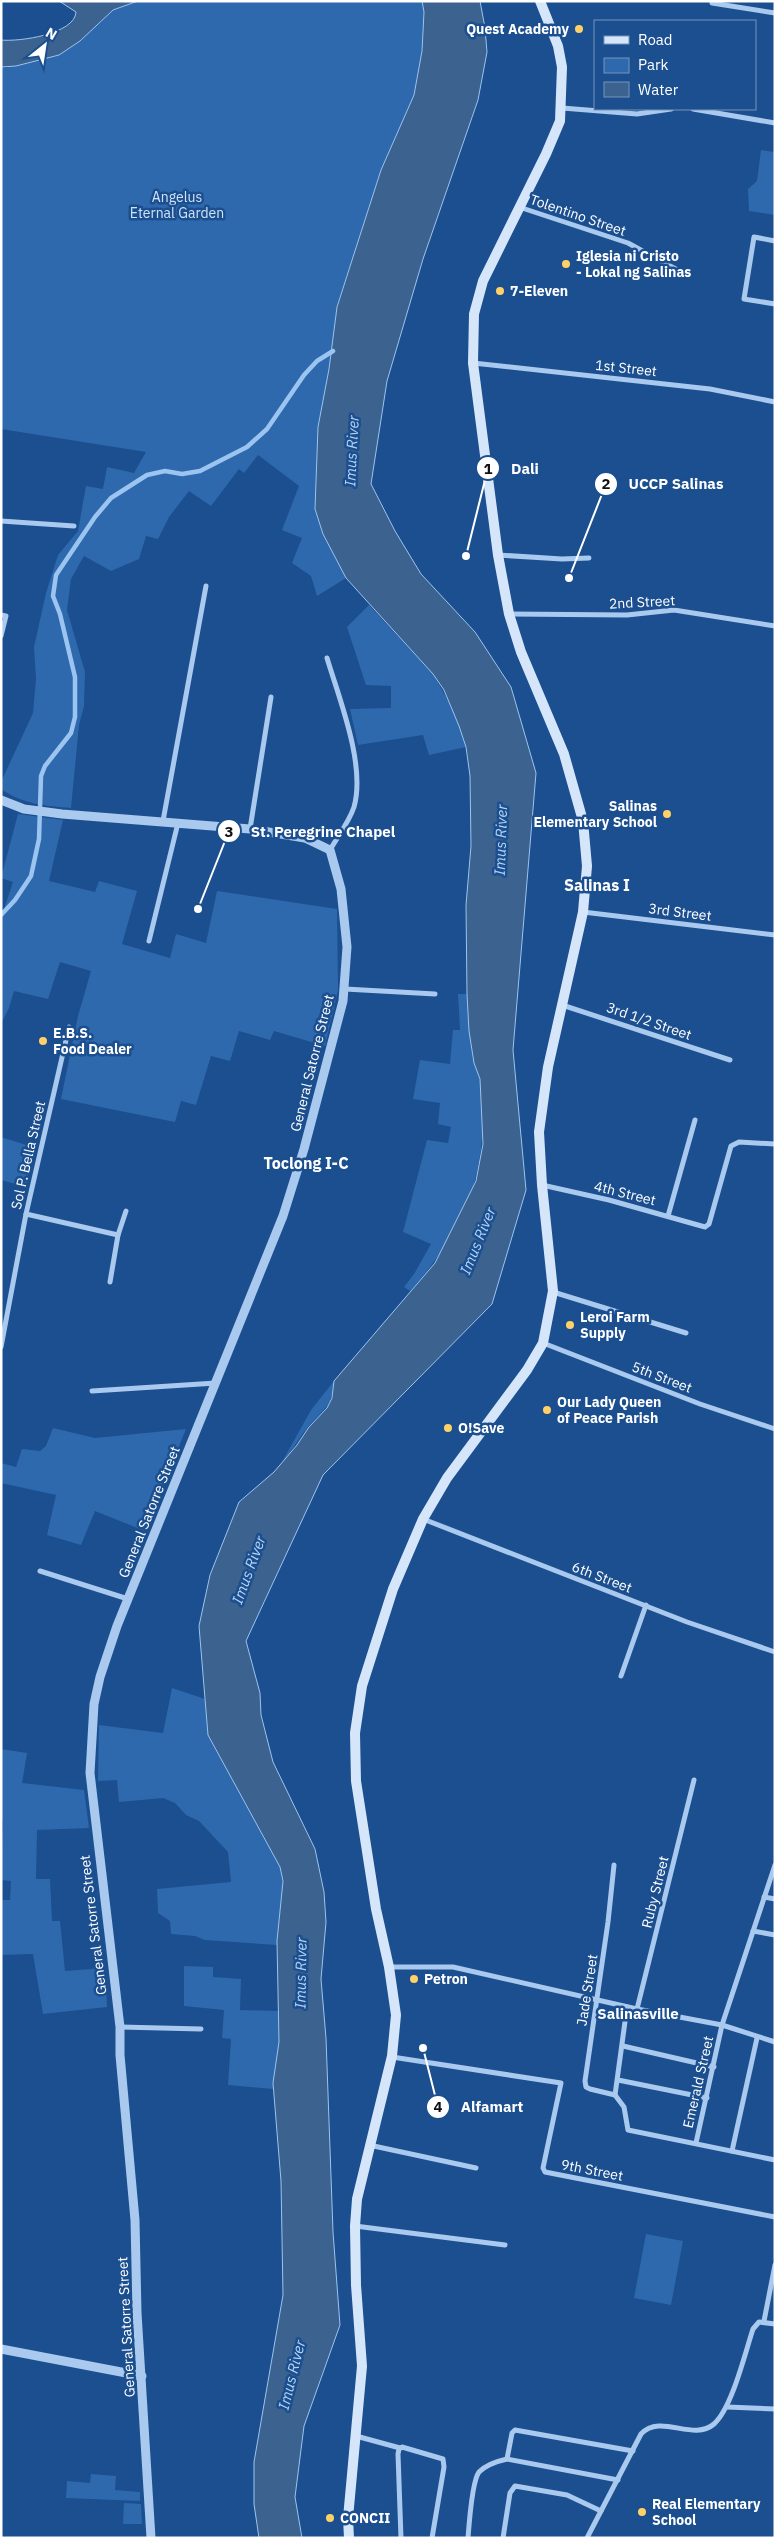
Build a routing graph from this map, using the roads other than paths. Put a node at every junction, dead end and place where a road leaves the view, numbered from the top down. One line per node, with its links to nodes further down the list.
1 (540, 1): 4 (main road)
2 (712, 3): 3 (street)
3 (775, 13)
4 (562, 108): 5 (street); 8 (main road)
5 (664, 110)
6 (699, 110): 7 (street)
7 (775, 123)
8 (519, 207): 10 (street, Tolentino Street); 12 (main road)
9 (775, 241): 11 (street)
10 (683, 272)
11 (775, 304)
12 (473, 363): 13 (street, 1st Street); 16 (main road)
13 (775, 402)
14 (1, 522): 15 (street)
15 (74, 526)
16 (498, 555): 17 (street); 19 (main road)
17 (589, 558)
18 (206, 586): 26 (street)
19 (509, 614): 21 (street, 2nd Street); 30 (main road)
20 (1, 615): 22 (street)
21 (775, 626)
22 (1, 636)
23 (327, 658): 29 (street)
24 (271, 697): 28 (street)
25 (1, 800): 26 (street)
26 (163, 822): 27 (street)
27 (178, 822): 28 (street); 32 (street)
28 (250, 829): 29 (street)
29 (330, 850): 33 (street, General Satorre Street)
30 (584, 912): 31 (street, 3rd Street); 35 (main road)
31 (775, 935)
32 (149, 941)
33 (345, 989): 34 (street); 50 (street, General Satorre Street)
34 (435, 994)
35 (562, 1005): 37 (street, 3rd 1/2 Street); 40 (main road)
36 (69, 1027): 42 (street, Sol P. Bella Street)
37 (730, 1060)
38 (695, 1120): 43 (street)
39 (775, 1144): 43 (street, 4th Street)
40 (542, 1185): 43 (street, 4th Street); 46 (main road)
41 (126, 1211): 44 (street)
42 (26, 1214): 44 (street); 49 (street, Sol P. Bella Street)
43 (668, 1216)
44 (118, 1235): 45 (street)
45 (110, 1282)
46 (552, 1292): 47 (street); 48 (main road)
47 (686, 1333)
48 (542, 1343): 52 (street, 5th Street); 53 (main road)
49 (1, 1346)
50 (216, 1383): 51 (street); 55 (street, General Satorre Street)
51 (92, 1391)
52 (775, 1429)
53 (423, 1519): 56 (street, 6th Street); 66 (main road)
54 (40, 1571): 55 (street)
55 (128, 1599): 71 (street, General Satorre Street)
56 (646, 1605): 57 (street, 6th Street); 58 (street)
57 (775, 1652)
58 (621, 1676)
59 (694, 1780): 69 (street, Ruby Street)
60 (614, 1865): 67 (street, Jade Street)
61 (775, 1865): 62 (street, Emerald Street)
62 (764, 1897): 63 (street); 64 (street, Emerald Street)
63 (775, 1900)
64 (753, 1931): 65 (street); 70 (street, Emerald Street)
65 (775, 1935)
66 (389, 1967): 67 (street); 76 (main road)
67 (596, 1998): 68 (street); 79 (street, Jade Street)
68 (628, 2006): 69 (street); 75 (street)
69 (637, 2009): 70 (street)
70 (722, 2025): 73 (street); 77 (street, Emerald Street)
71 (120, 2027): 72 (street); 93 (street, General Satorre Street)
72 (201, 2029)
73 (757, 2038): 74 (street); 83 (street)
74 (775, 2042)
75 (624, 2046): 77 (street); 78 (street)
76 (392, 2056): 82 (main road); 86 (street, 9th Street)
77 (714, 2067): 80 (street, Emerald Street)
78 (618, 2080): 79 (street); 80 (street)
79 (615, 2095): 81 (street)
80 (707, 2098): 81 (street, Emerald Street)
81 (696, 2143): 83 (street)
82 (368, 2145): 85 (street); 87 (main road)
83 (732, 2151): 84 (street)
84 (775, 2160)
85 (476, 2168)
86 (775, 2217)
87 (355, 2226): 88 (street); 96 (main road)
88 (505, 2245)
89 (775, 2266): 90 (street)
90 (764, 2321): 91 (street); 94 (street)
91 (775, 2324)
92 (1, 2349): 93 (street)
93 (142, 2376): 102 (street, General Satorre Street)
94 (726, 2407): 95 (street); 98 (street)
95 (775, 2410)
96 (356, 2436): 97 (street); 103 (main road)
97 (400, 2448): 104 (street); 105 (street)
98 (633, 2450): 99 (street); 100 (street)
99 (507, 2459): 100 (street); 106 (street)
100 (618, 2480): 101 (street)
101 (601, 2511): 107 (street); 108 (street)
102 (151, 2538)
103 (350, 2538)
104 (401, 2538)
105 (432, 2538)
106 (468, 2538)
107 (503, 2538)
108 (587, 2538)

